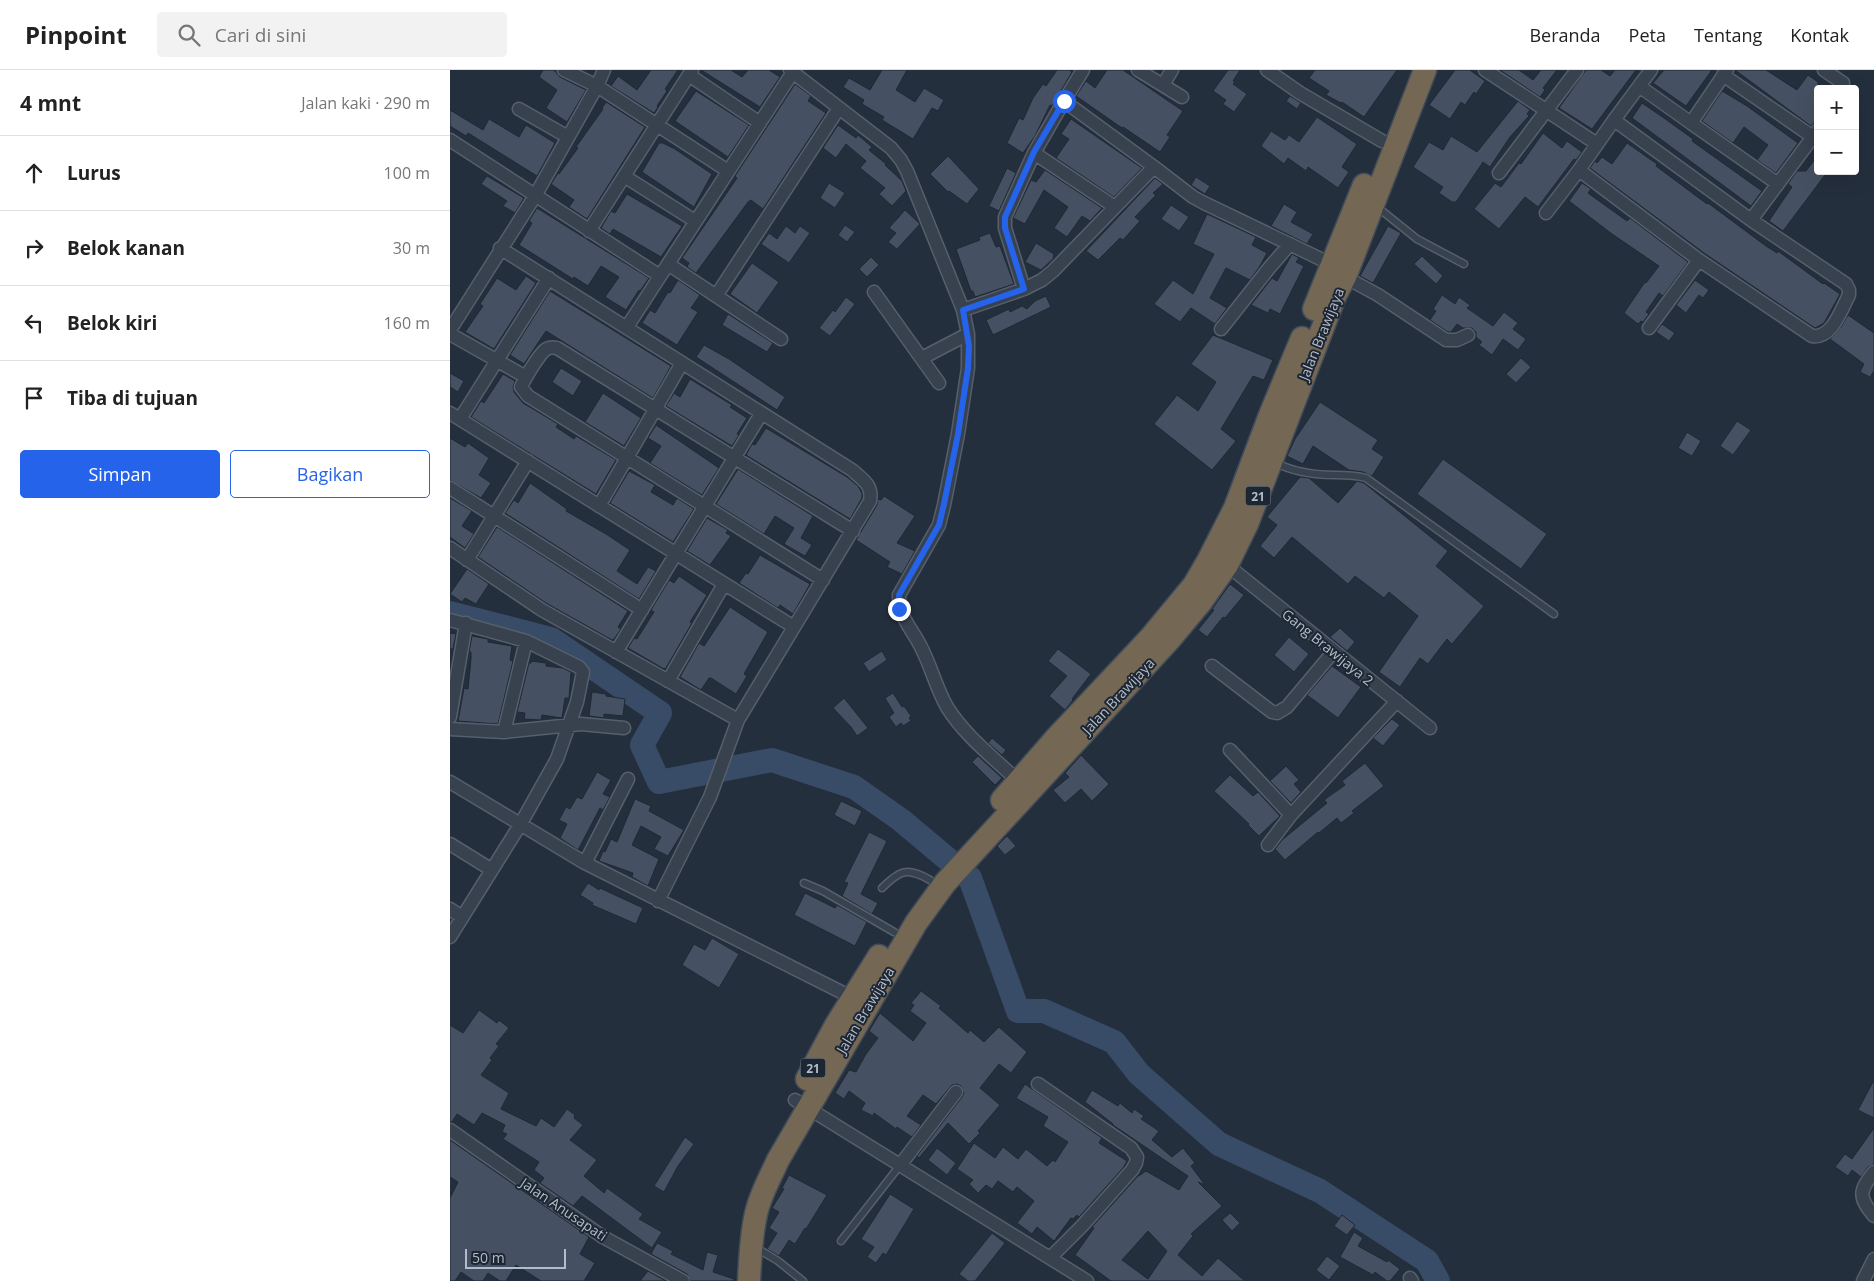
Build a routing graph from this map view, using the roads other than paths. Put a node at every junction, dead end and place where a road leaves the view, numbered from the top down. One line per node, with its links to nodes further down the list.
1 (564, 70): 18 (street)
2 (604, 70): 18 (street)
3 (1082, 70): 21 (street)
4 (1138, 70): 17 (street)
5 (1172, 70): 17 (street)
6 (1267, 70): 33 (street)
7 (1408, 70): 33 (highway, Jalan Brawijaya / 21)
8 (1425, 70): 43 (highway, Jalan Brawijaya / 21)
9 (1485, 70): 24 (street)
10 (1577, 70): 24 (street)
11 (1651, 70): 19 (street)
12 (1824, 70): 16 (street)
13 (791, 71): 22 (street); 26 (street)
14 (690, 72): 26 (street); 28 (street)
15 (1725, 73): 27 (street); 29 (street)
16 (1843, 81)
17 (1163, 84): 20 (street)
18 (598, 86): 28 (street); 31 (street)
19 (1639, 86): 25 (street); 27 (street)
20 (1182, 97)
21 (1064, 101): 35 (street); 36 (street)
22 (839, 108): 59 (street); 60 (street)
23 (519, 109): 31 (street)
24 (1547, 110): 34 (street); 39 (street)
25 (1614, 120): 34 (street); 46 (street)
26 (760, 123): 38 (street)
27 (1691, 123): 41 (street)
28 (657, 125): 38 (street); 40 (street)
29 (1814, 133)
30 (1814, 135): 41 (street)
31 (568, 138): 42 (street)
32 (450, 140): 42 (street)
33 (1382, 141): 56 (highway, Jalan Brawijaya / 21)
34 (1597, 144): 37 (street)
35 (1034, 152): 44 (street); 57 (street)
36 (1154, 167): 44 (street); 49 (street)
37 (1579, 170): 45 (street); 51 (street)
38 (728, 171): 47 (street)
39 (1500, 173)
40 (624, 176): 47 (street); 48 (street)
41 (1778, 184): 46 (street)
42 (535, 196): 48 (street); 50 (street)
43 (1373, 203): 53 (lane); 56 (highway, Jalan Brawijaya / 21)
44 (1115, 207): 57 (street)
45 (1546, 213)
46 (1751, 220): 51 (street)
47 (695, 222): 52 (street)
48 (589, 231): 54 (street)
49 (1290, 244): 56 (street); 63 (street)
50 (500, 248): 55 (street); 64 (street)
51 (1699, 260): 62 (street)
52 (668, 264): 54 (street); 59 (street)
53 (1464, 264)
54 (660, 276): 61 (street)
55 (549, 278): 61 (street); 70 (street)
56 (1333, 282): 67 (street); 79 (highway, Jalan Brawijaya / 21); 114 (highway, Jalan Brawijaya / 21)
57 (1024, 289): 60 (street)
58 (874, 292): 69 (street)
59 (716, 296): 68 (street)
60 (963, 310): 66 (street)
61 (627, 327): 71 (street)
62 (1649, 328)
63 (1221, 329)
64 (450, 330)
65 (450, 334): 70 (street)
66 (968, 334): 69 (street); 114 (street)
67 (1468, 335)
68 (781, 339)
69 (922, 358): 73 (street)
70 (498, 360): 72 (street); 76 (street)
71 (682, 363): 74 (street); 75 (street)
72 (526, 377): 74 (street); 77 (street)
73 (939, 383)
74 (655, 410): 77 (street); 78 (street)
75 (761, 414): 78 (street); 85 (street)
76 (455, 416): 80 (street)
77 (627, 458): 82 (street); 83 (street)
78 (734, 458): 83 (street); 85 (street)
79 (1272, 460): 89 (highway, Jalan Brawijaya / 21); 93 (lane)
80 (528, 461): 82 (street); 84 (street)
81 (450, 488): 84 (street)
82 (599, 506): 87 (street)
83 (705, 506): 87 (street); 90 (street)
84 (494, 516): 88 (street); 92 (street)
85 (853, 530): 90 (street)
86 (450, 548): 88 (street)
87 (676, 554): 91 (street); 92 (street)
88 (467, 560): 99 (street)
89 (1226, 565): 98 (street, Gang Brawijaya 2); 118 (highway, Jalan Brawijaya / 21)
90 (823, 580): 96 (street)
91 (724, 584): 96 (street); 102 (street)
92 (642, 610): 99 (street)
93 (1554, 614)
94 (450, 620): 95 (street)
95 (466, 623): 97 (street); 101 (street)
96 (794, 627): 105 (street)
97 (526, 640): 106 (street); 110 (street)
98 (1334, 651): 100 (street); 103 (street, Gang Brawijaya 2)
99 (616, 652): 102 (street)
100 (1212, 666)
101 (453, 681): 104 (street)
102 (668, 681): 105 (street)
103 (1397, 701): 108 (street, Gang Brawijaya 2); 115 (street)
104 (450, 717)
105 (738, 720): 125 (street)
106 (569, 725): 107 (street); 110 (street); 116 (street)
107 (624, 728)
108 (1430, 728)
109 (450, 729): 110 (street)
110 (504, 732)
111 (1230, 750): 115 (street)
112 (628, 779): 120 (street)
113 (450, 782): 116 (street)
114 (1019, 782): 118 (highway, Jalan Brawijaya / 21)
115 (1291, 815): 119 (street)
116 (520, 825): 120 (street); 121 (street)
117 (450, 844): 121 (street)
118 (973, 844): 122 (highway, Jalan Brawijaya / 21)
119 (1268, 845)
120 (585, 863): 125 (street)
121 (492, 870): 127 (street)
122 (937, 879): 124 (lane); 128 (highway, Jalan Brawijaya / 21); 133 (highway, Jalan Brawijaya / 21)
123 (804, 883): 128 (lane)
124 (882, 888)
125 (658, 901): 130 (street)
126 (450, 910): 127 (street)
127 (462, 917): 129 (street)
128 (894, 932): 130 (highway, Jalan Brawijaya / 21)
129 (450, 937)
130 (853, 998): 133 (highway, Jalan Brawijaya / 21)
131 (1038, 1084): 140 (street)
132 (956, 1092): 135 (street)
133 (802, 1103): 135 (street); 139 (highway, Jalan Brawijaya / 21); 143 (highway, Jalan Brawijaya / 21)
134 (450, 1130): 142 (street, Jalan Anusapati)
135 (901, 1164): 138 (lane); 140 (street)
136 (1874, 1172): 137 (street)
137 (1874, 1216)
138 (841, 1241)
139 (751, 1245): 144 (highway, Jalan Brawijaya / 21); 145 (lane)
140 (1051, 1257): 146 (street)
141 (1874, 1259): 147 (street)
142 (683, 1281)
143 (734, 1281)
144 (748, 1281)
145 (803, 1281)
146 (1087, 1281)
147 (1863, 1281)

